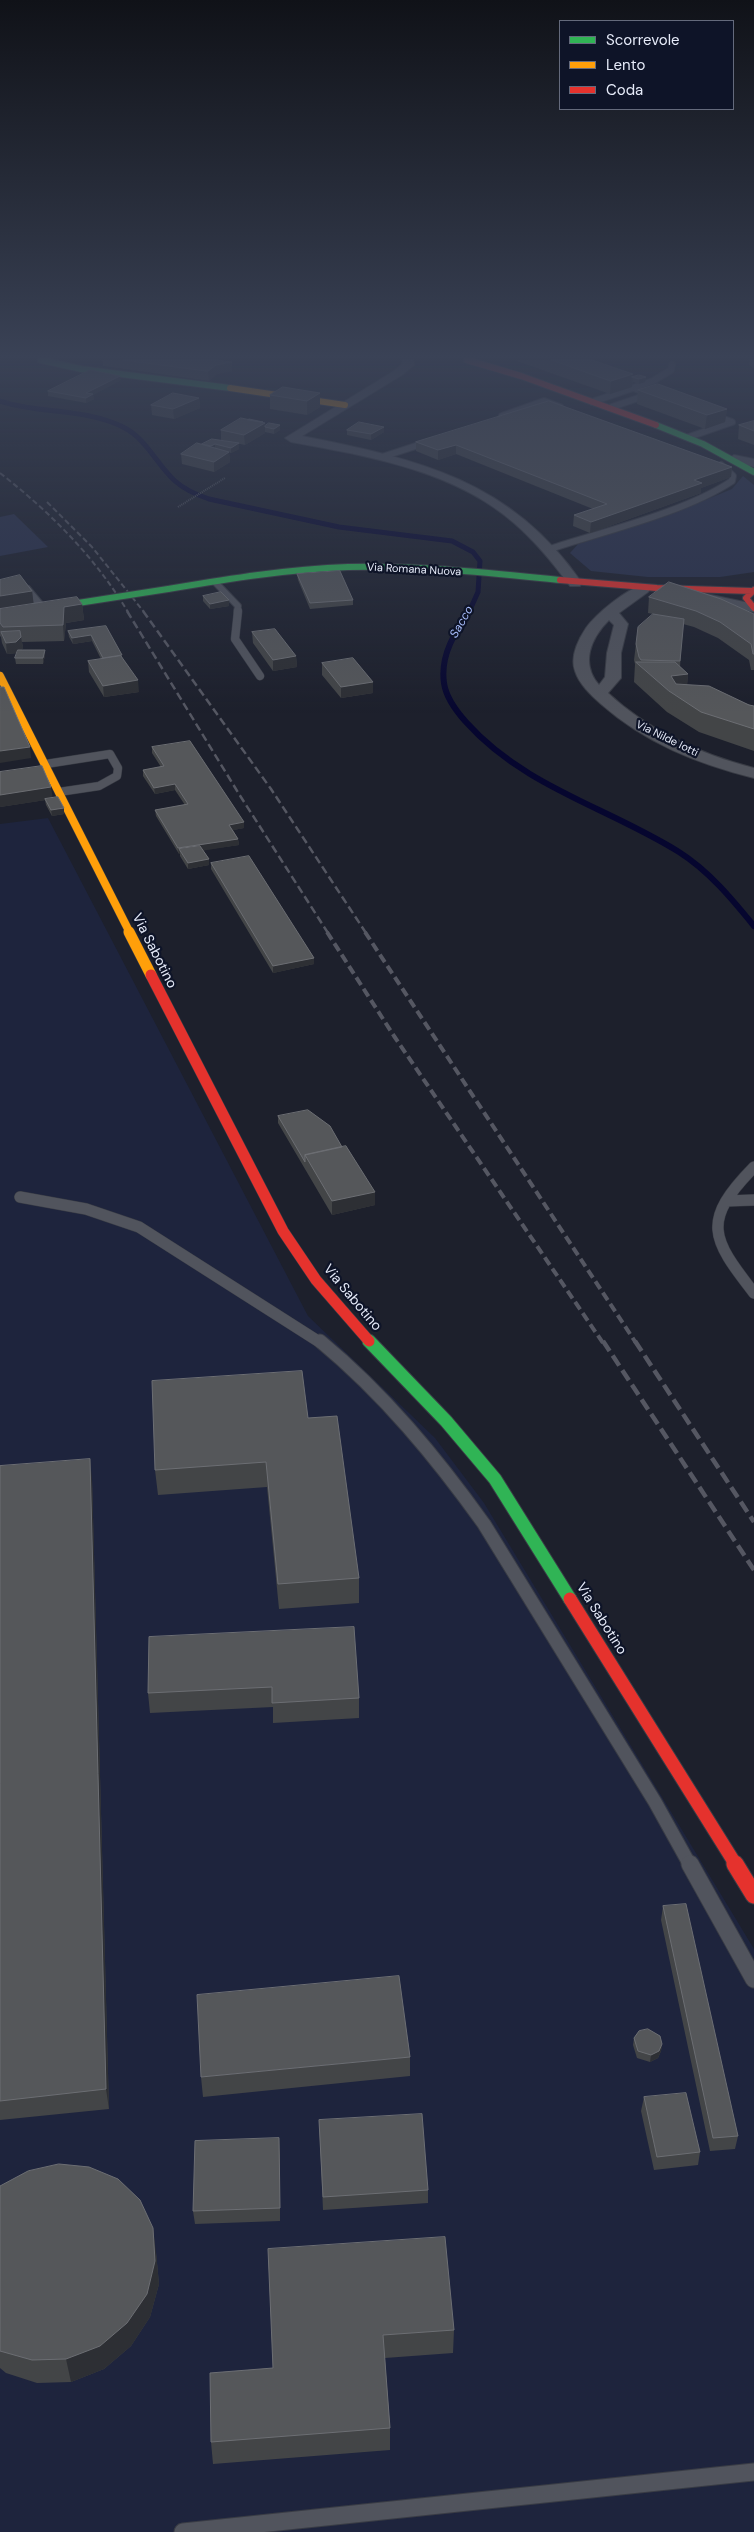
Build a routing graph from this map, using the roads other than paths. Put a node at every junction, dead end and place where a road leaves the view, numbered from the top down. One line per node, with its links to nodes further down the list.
1 (448, 478): 3 (street)
2 (733, 478): 3 (lane)
3 (550, 549): 5 (street)
4 (215, 582): 5 (street, Via Romana Nuova); 10 (street, Via Romana Nuova, bridge); 15 (lane)
5 (575, 583): 7 (street, Via Romana Nuova)
6 (0, 585): 12 (street)
7 (644, 589): 8 (street, Via Romana Nuova); 13 (street, Via Nilde Iotti)
8 (661, 590): 9 (street, Via Romana Nuova); 11 (street, Via Romana Nuova)
9 (753, 591): 11 (street)
10 (73, 604)
11 (754, 608)
12 (40, 609)
13 (611, 613): 16 (street); 16 (street, Via Nilde Iotti)
14 (0, 676): 17 (street, Via Sabotino)
15 (260, 676)
16 (599, 694): 18 (street, Via Nilde Iotti)
17 (46, 764): 19 (street, Via Sabotino); 19 (lane)
18 (750, 773)
19 (59, 792): 25 (street, Via Sabotino)
20 (754, 1167): 23 (lane)
21 (20, 1197): 26 (lane)
22 (754, 1200): 23 (lane)
23 (726, 1201): 24 (lane)
24 (754, 1292)
25 (754, 1895)
26 (754, 1979)
27 (754, 2472): 28 (lane)
28 (183, 2532)

